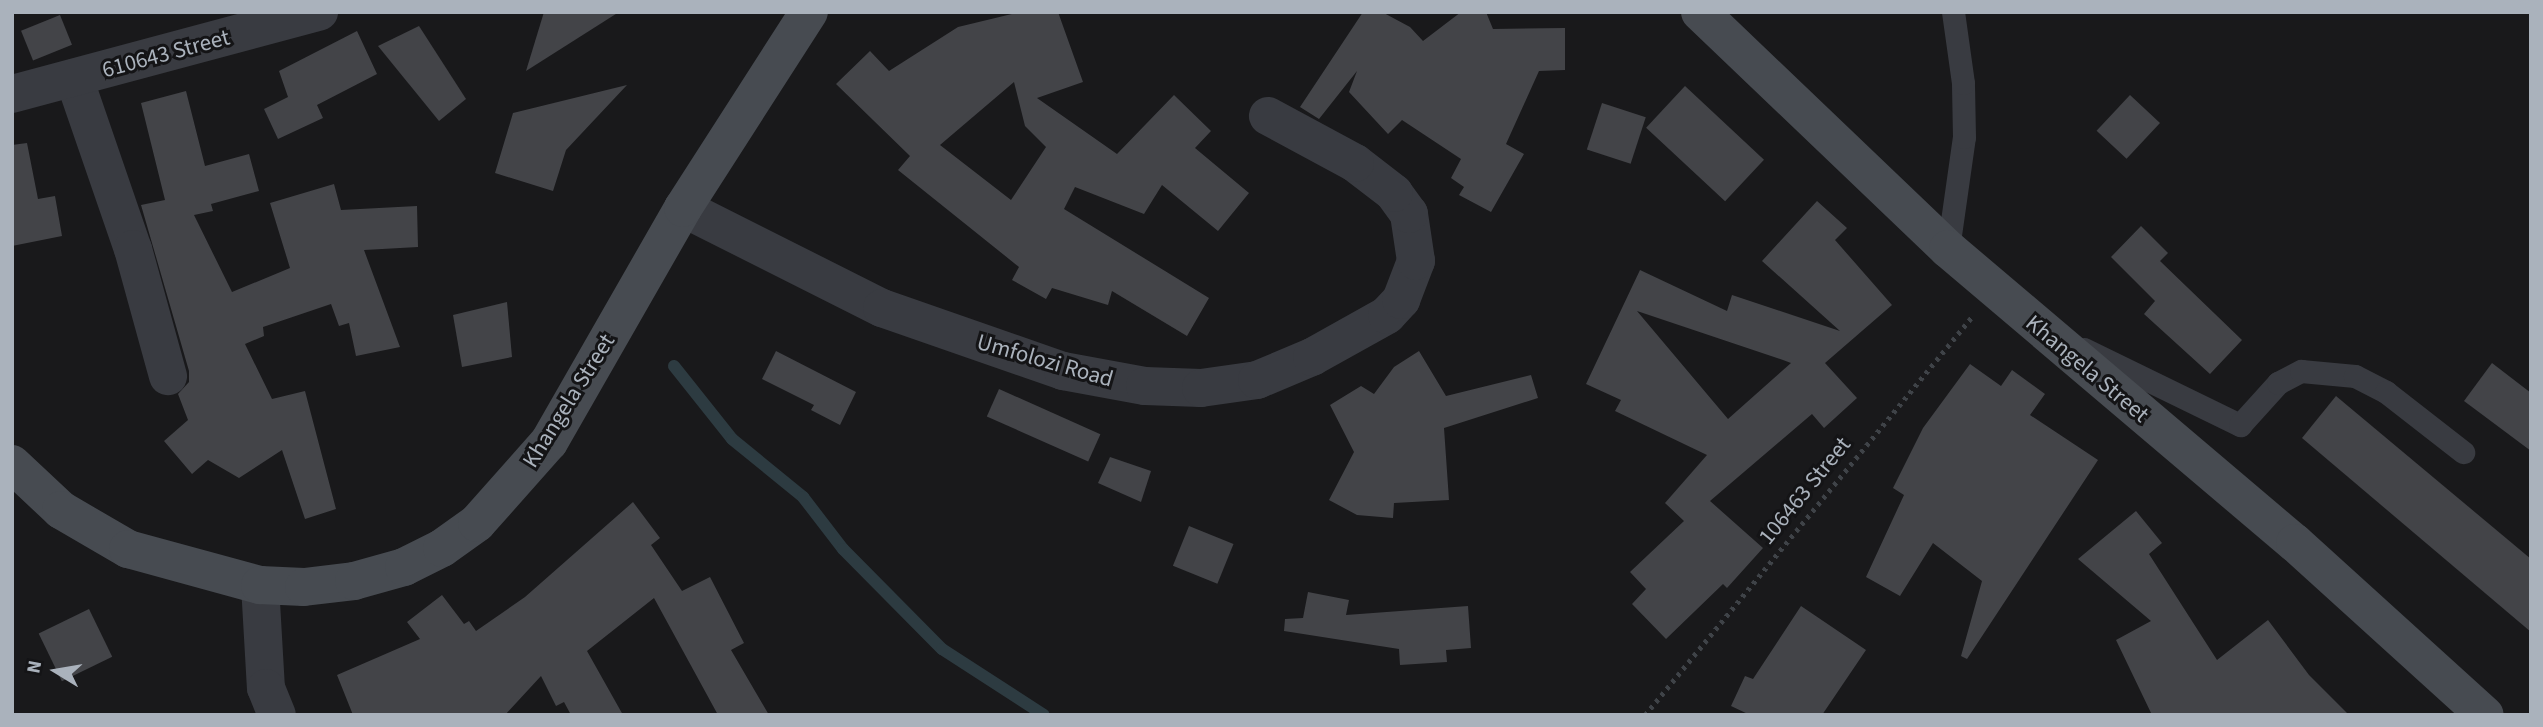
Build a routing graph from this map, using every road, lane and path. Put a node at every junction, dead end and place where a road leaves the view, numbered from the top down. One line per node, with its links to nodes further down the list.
1 (319, 12): 5 (street, 610643 Street)
2 (808, 12): 8 (street, Khangela Street)
3 (1700, 12): 9 (street, Khangela Street)
4 (1953, 12): 9 (lane)
5 (74, 78): 6 (street, 610643 Street); 12 (street)
6 (12, 94)
7 (1268, 116): 8 (street, Umfolozi Road)
8 (683, 208): 15 (street, Khangela Street)
9 (1948, 248): 10 (street, Khangela Street)
10 (1994, 290): 11 (street, Khangela Street); 17 (path, 106463 Street)
11 (2034, 325): 13 (lane); 18 (street, Khangela Street)
12 (168, 376)
13 (2463, 452)
14 (12, 464): 15 (street, Khangela Street)
15 (260, 585): 16 (street)
16 (277, 715)
17 (1645, 715)
18 (2485, 715)

